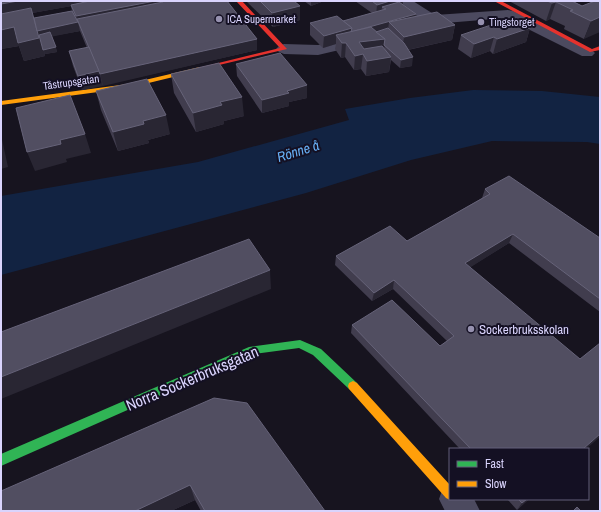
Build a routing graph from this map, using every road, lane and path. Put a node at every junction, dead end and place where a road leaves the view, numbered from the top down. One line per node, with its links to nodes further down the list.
1 (239, 1): 7 (street)
2 (404, 1): 4 (street)
3 (497, 1): 8 (street)
4 (432, 20): 5 (street); 8 (street)
5 (403, 28)
6 (381, 35): 7 (street)
7 (284, 49): 9 (street, Tåstrupsgatan)
8 (593, 51)
9 (1, 103)
10 (1, 460): 11 (street, Norra Sockerbruksgatan)
11 (449, 493)
12 (455, 500): 13 (street)
13 (465, 511)

